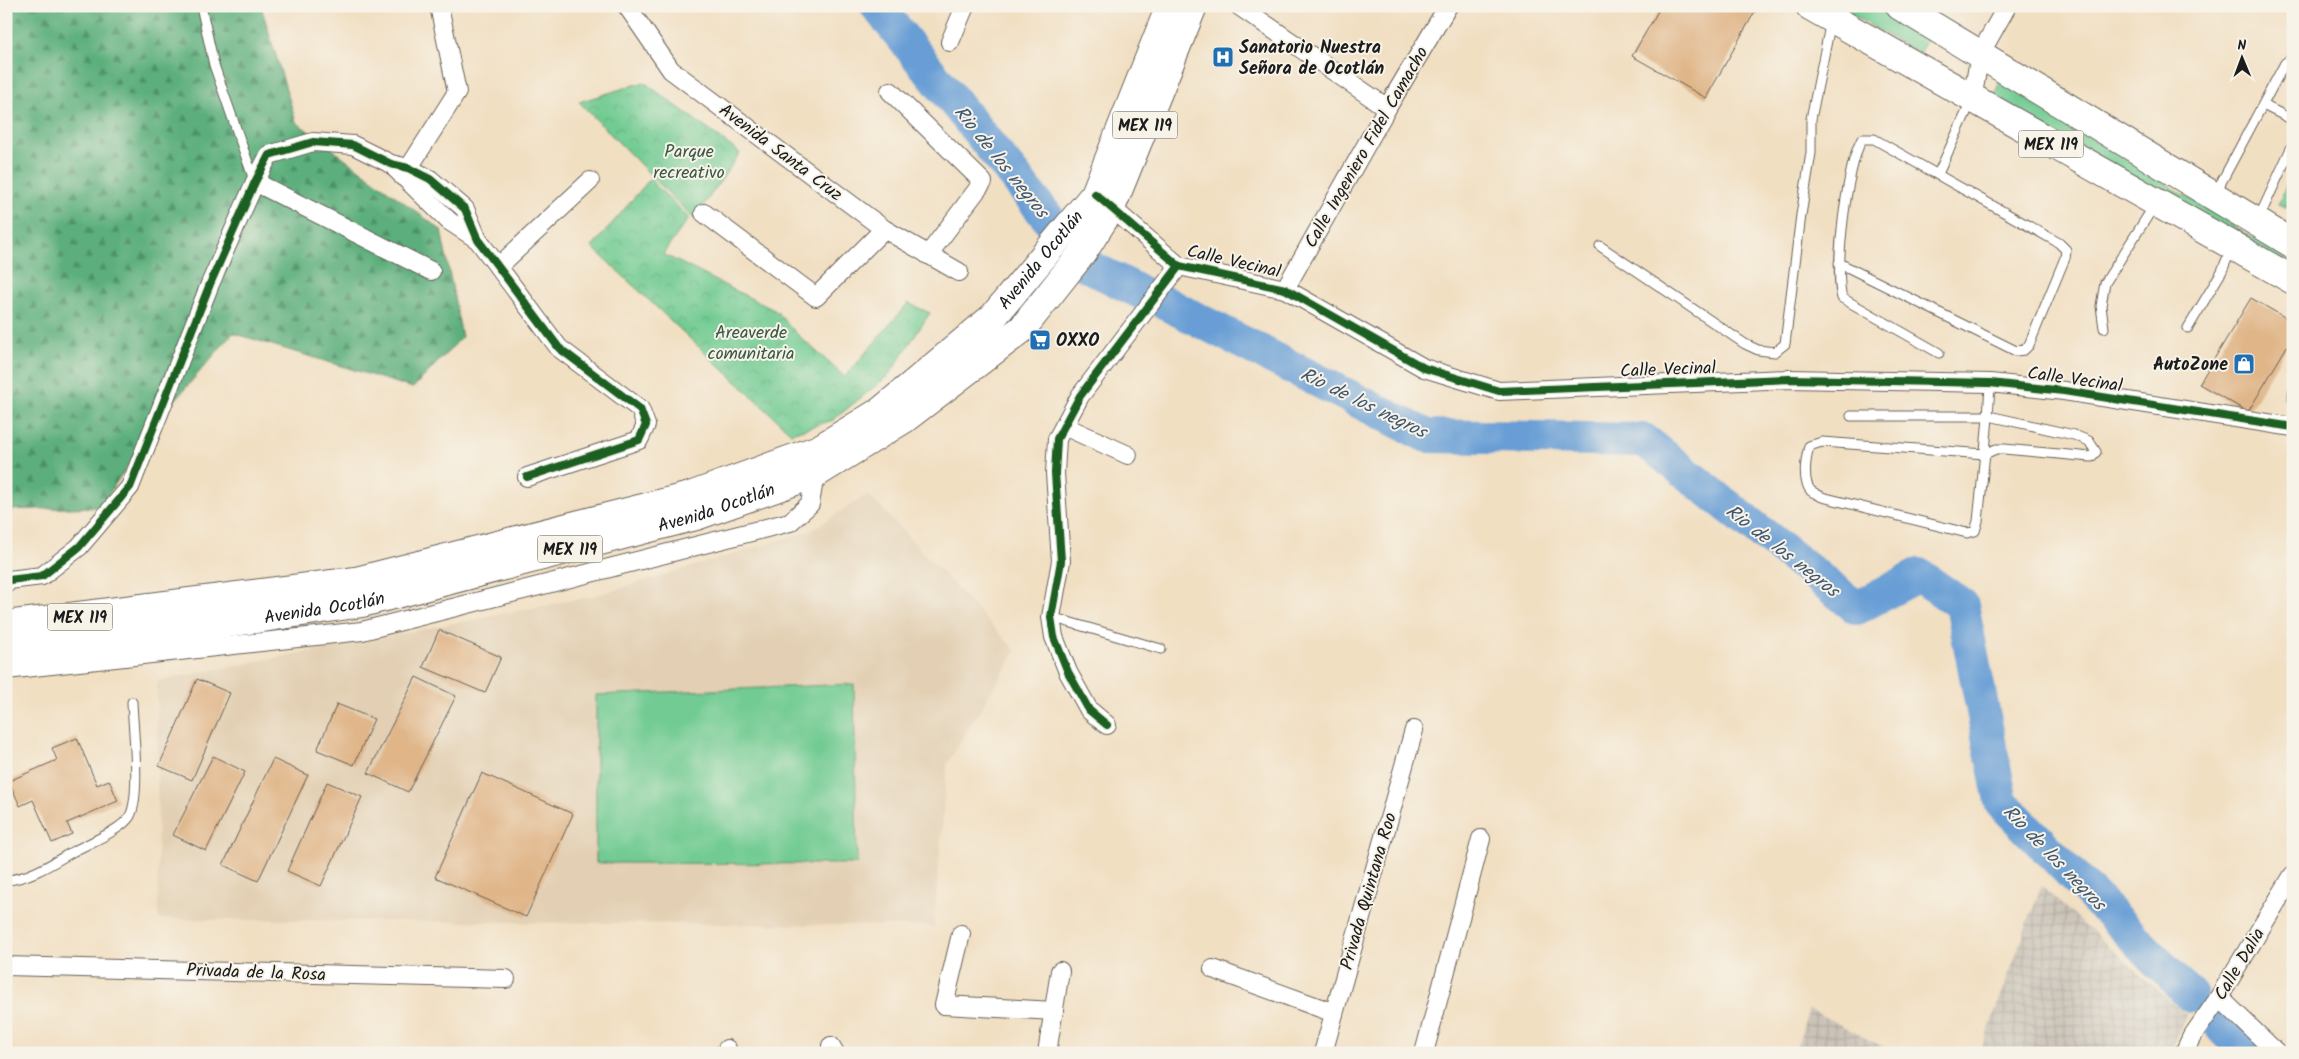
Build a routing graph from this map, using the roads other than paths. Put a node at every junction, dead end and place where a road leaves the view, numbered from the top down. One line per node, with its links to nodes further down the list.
1 (201, 6): 24 (lane)
2 (439, 6): 21 (street)
3 (627, 6): 32 (street, Avenida Santa Cruz)
4 (965, 6): 12 (street)
5 (1170, 6): 27 (main road, Avenida Ocotlán / MEX 119)
6 (1193, 6): 27 (main road, Avenida Ocotlán / MEX 119)
7 (1239, 6): 18 (street)
8 (1448, 6): 18 (street, Calle Ingeniero Fidel Camacho)
9 (1900, 6): 13 (main road, MEX 119)
10 (2007, 6): 13 (street)
11 (1821, 12): 16 (main road, MEX 119); 36 (lane)
12 (950, 42)
13 (1980, 54): 16 (street); 25 (main road, MEX 119)
14 (2293, 61): 17 (lane)
15 (890, 91): 38 (street)
16 (1972, 100): 22 (lane); 28 (main road, MEX 119)
17 (2263, 105): 19 (lane); 25 (lane)
18 (1387, 108): 45 (street, Calle Ingeniero Fidel Camacho)
19 (2293, 120)
20 (2293, 144): 31 (lane)
21 (401, 170): 24 (street); 26 (street); 30 (street)
22 (1938, 174): 39 (lane); 39 (lane)
23 (590, 181): 41 (street)
24 (255, 182): 42 (street); 60 (street)
25 (2213, 197): 31 (main road, MEX 119)
26 (455, 201): 30 (street); 34 (street)
27 (1103, 201): 33 (main road, Avenida Ocotlán / MEX 119); 40 (street, Calle Vecinal)
28 (2156, 203): 37 (main road, MEX 119); 46 (lane)
29 (704, 213): 32 (street)
30 (442, 215): 34 (street)
31 (2257, 223): 35 (main road, MEX 119)
32 (884, 229): 38 (street, Avenida Santa Cruz)
33 (1081, 232): 58 (main road, Avenida Ocotlán / MEX 119); 62 (main road, Avenida Ocotlán / MEX 119)
34 (478, 240): 41 (street)
35 (2293, 244)
36 (1600, 246)
37 (2232, 246): 44 (main road, MEX 119); 47 (lane)
38 (928, 256): 43 (street, Avenida Santa Cruz)
39 (1838, 263): 48 (lane)
40 (1178, 266): 45 (street, Calle Vecinal); 54 (street)
41 (498, 267): 59 (street)
42 (431, 271)
43 (959, 272)
44 (2293, 280)
45 (1285, 289): 49 (street, Calle Vecinal)
46 (2104, 328)
47 (2188, 328)
48 (1939, 353)
49 (1990, 383): 53 (lane); 55 (street, Calle Vecinal)
50 (2293, 393): 51 (lane)
51 (2293, 400)
52 (1851, 416): 53 (lane)
53 (1989, 416): 56 (lane); 56 (lane)
54 (1064, 426): 57 (street); 61 (street)
55 (2293, 427)
56 (1985, 454): 56 (lane)
57 (1128, 455)
58 (815, 474): 63 (main road, Avenida Ocotlán / MEX 119); 65 (street)
59 (527, 477)
60 (6, 584)
61 (1051, 617): 64 (lane); 67 (street)
62 (6, 625)
63 (6, 649)
64 (1162, 649)
65 (6, 670)
66 (132, 702): 71 (lane)
67 (1106, 725)
68 (1414, 730): 79 (street, Privada Quintana Roo)
69 (1481, 839): 82 (street)
70 (2293, 875): 77 (street, Calle Dalia)
71 (6, 880)
72 (961, 934): 78 (street)
73 (6, 966): 76 (street, Privada de la Rosa)
74 (1213, 969): 79 (street)
75 (1060, 971): 78 (street)
76 (506, 979)
77 (2219, 997): 83 (street, Calle Dalia); 84 (street)
78 (1054, 1011): 80 (street)
79 (1334, 1013): 81 (street, Privada Quintana Roo)
80 (1047, 1053)
81 (1323, 1053)
82 (1424, 1053)
83 (2184, 1053)
84 (2277, 1053)

